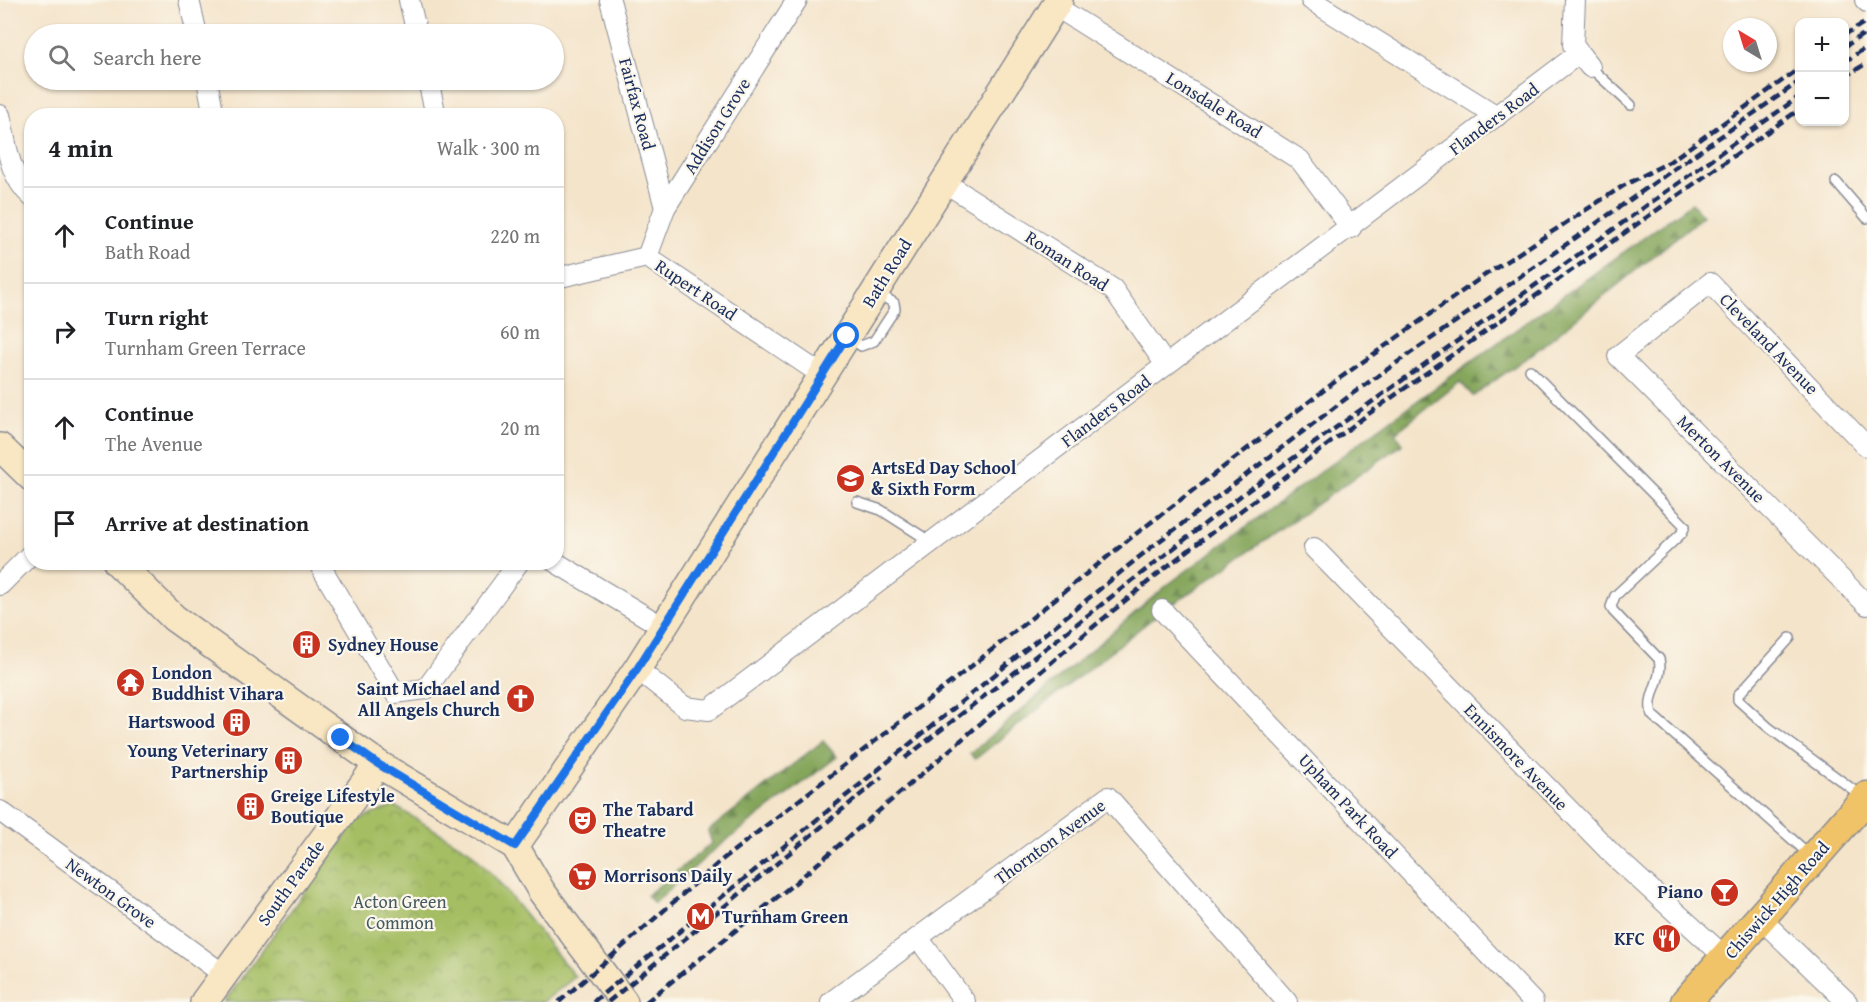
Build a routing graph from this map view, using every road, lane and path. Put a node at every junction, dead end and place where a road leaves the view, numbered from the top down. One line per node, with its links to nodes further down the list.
1 (189, 0): 8 (street)
2 (409, 0): 9 (street)
3 (610, 0): 21 (street, Fairfax Road)
4 (797, 0): 21 (street, Addison Grove)
5 (1311, 0): 17 (street)
6 (1575, 0): 10 (street)
7 (1057, 3): 18 (main road, Bath Road); 23 (street, Lonsdale Road)
8 (195, 24)
9 (415, 24)
10 (1580, 60): 13 (lane); 17 (street, Flanders Road)
11 (209, 90): 14 (street)
12 (430, 90): 15 (street)
13 (1631, 105)
14 (212, 108)
15 (434, 108)
16 (0, 115): 20 (street)
17 (1497, 116): 23 (street, Flanders Road)
18 (944, 182): 27 (street, Roman Road); 29 (main road, Bath Road)
19 (1836, 182): 22 (lane)
20 (24, 190)
21 (665, 208): 24 (street, Addison Grove)
22 (1867, 218)
23 (1351, 228): 27 (street, Flanders Road)
24 (647, 257): 25 (street, Rupert Road); 29 (street, Rupert Road)
25 (564, 276)
26 (1664, 317): 31 (street, Cleveland Avenue); 42 (street, Merton Avenue)
27 (1166, 365): 34 (street, Flanders Road)
28 (1530, 370): 51 (lane)
29 (822, 375): 44 (main road, Bath Road)
30 (0, 447): 32 (main road)
31 (1867, 447)
32 (24, 470)
33 (857, 502): 34 (lane)
34 (931, 542): 46 (street, Flanders Road)
35 (1314, 548): 54 (street, Ennismore Avenue)
36 (24, 561): 41 (street)
37 (564, 567): 44 (street)
38 (125, 570): 47 (main road)
39 (323, 570): 40 (street)
40 (513, 570)
41 (0, 585)
42 (1867, 605)
43 (1162, 610): 61 (street, Upham Park Road)
44 (663, 627): 46 (main road, Bath Road)
45 (1790, 638): 48 (lane)
46 (637, 669): 50 (main road, Bath Road)
47 (378, 764): 50 (main road); 55 (main road, South Parade)
48 (1866, 798): 51 (main road, Chiswick High Road)
49 (0, 811): 55 (street, Newton Grove)
50 (515, 846): 57 (main road)
51 (1813, 858): 52 (main road, Chiswick High Road)
52 (1760, 918): 54 (main road, Chiswick High Road); 63 (street)
53 (919, 939): 58 (street, Thornton Avenue); 59 (street); 60 (street, Thornton Avenue)
54 (1726, 958): 62 (main road, Chiswick High Road)
55 (223, 974): 56 (main road, South Parade)
56 (204, 1002)
57 (624, 1002)
58 (831, 1002)
59 (965, 1002)
60 (1287, 1002)
61 (1533, 1002)
62 (1686, 1002)
63 (1847, 1002)

